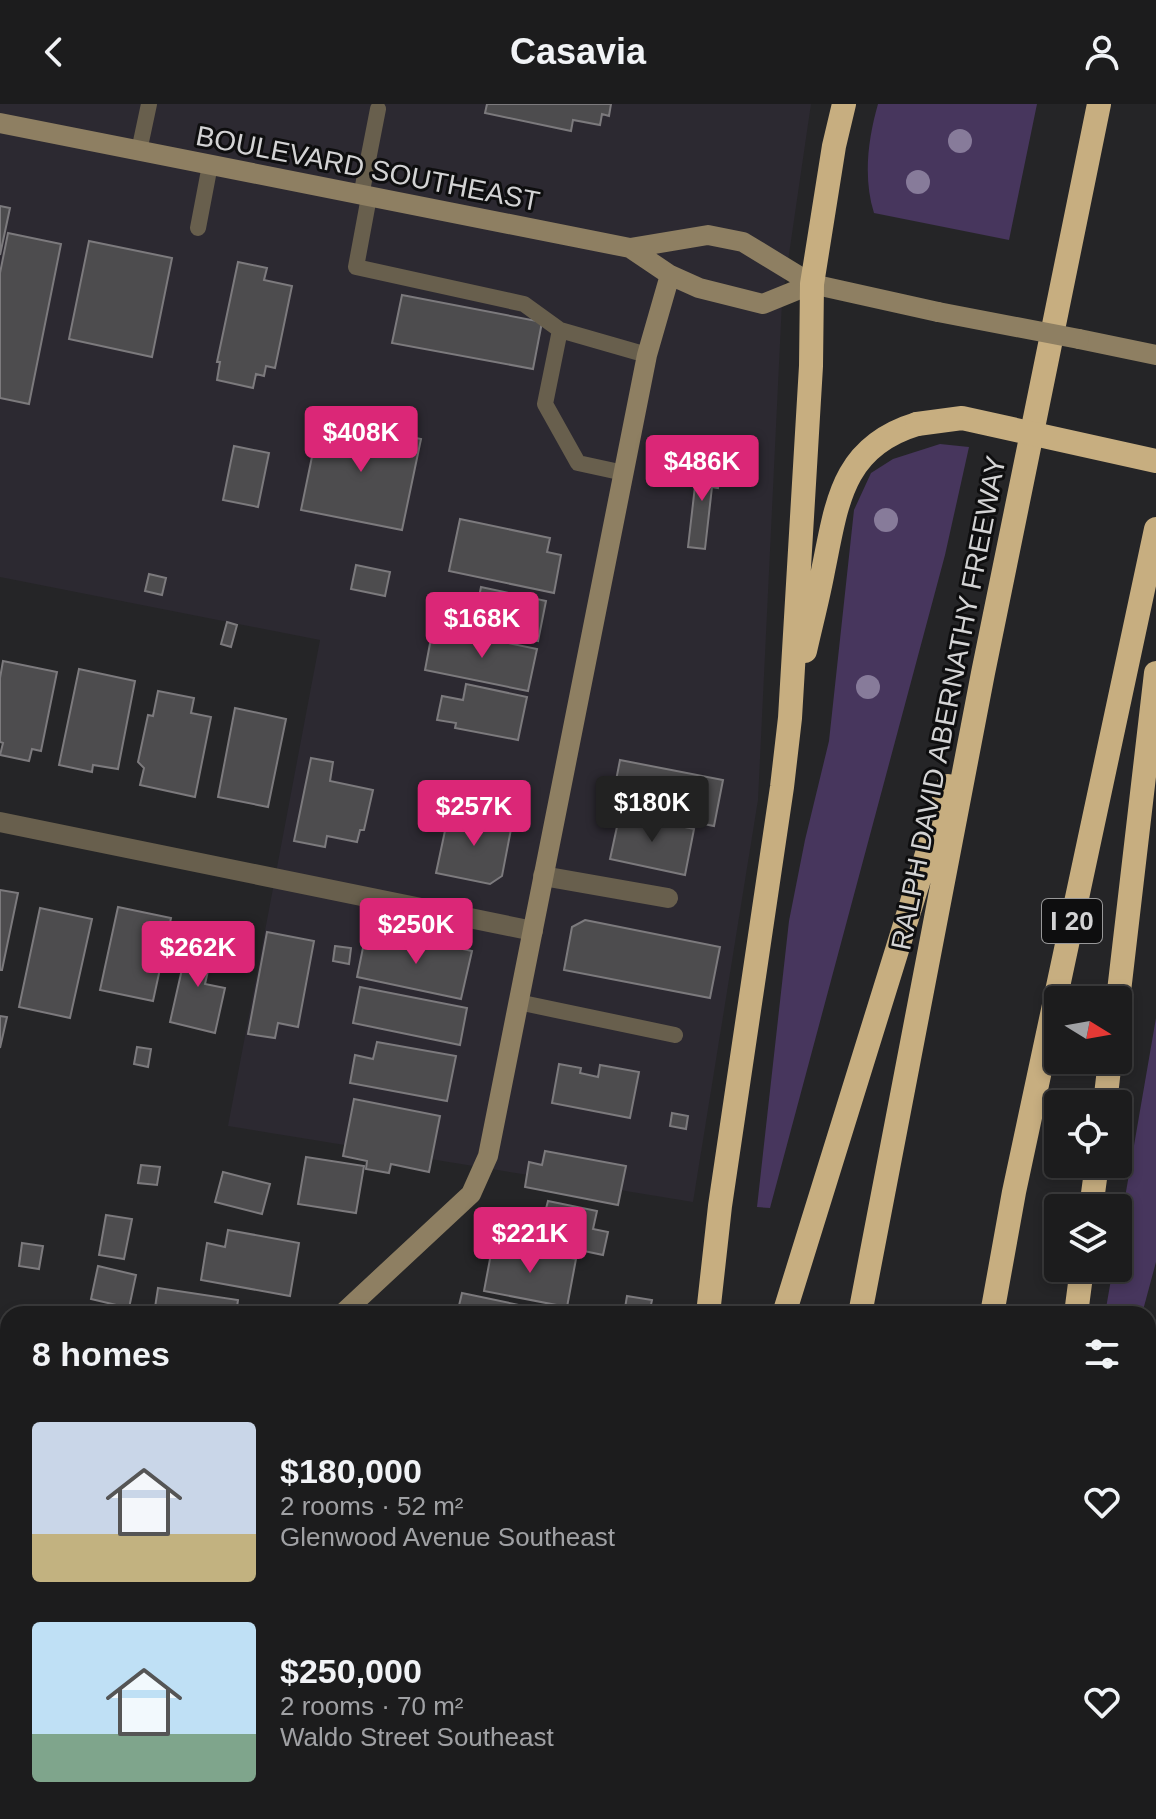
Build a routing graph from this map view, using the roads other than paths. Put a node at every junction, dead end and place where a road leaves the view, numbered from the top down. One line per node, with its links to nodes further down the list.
1 (149, 104): 6 (lane)
2 (844, 104): 12 (highway)
3 (1099, 104): 19 (highway, RALPH DAVID ABERNATHY FREEWAY)
4 (378, 109): 8 (lane)
5 (0, 123): 6 (main road, BOULEVARD SOUTHEAST)
6 (139, 151): 7 (main road, BOULEVARD SOUTHEAST)
7 (210, 165): 8 (main road, BOULEVARD SOUTHEAST); 9 (lane)
8 (365, 196): 10 (main road, BOULEVARD SOUTHEAST); 13 (lane)
9 (198, 228)
10 (630, 248): 11 (main road, BOULEVARD SOUTHEAST); 12 (main road, BOULEVARD SOUTHEAST)
11 (670, 275): 12 (main road, BOULEVARD SOUTHEAST); 14 (main road)
12 (812, 284): 15 (main road, BOULEVARD SOUTHEAST, bridge); 21 (highway)
13 (560, 330): 14 (lane); 17 (lane)
14 (647, 355): 17 (main road)
15 (1156, 355)
16 (1156, 461): 21 (highway, bridge)
17 (624, 473): 23 (main road)
18 (1156, 529): 34 (highway, I 20)
19 (983, 673): 32 (highway); 33 (highway, RALPH DAVID ABERNATHY FREEWAY)
20 (1156, 673): 26 (highway)
21 (790, 718): 31 (highway)
22 (0, 822): 25 (street)
23 (543, 876): 24 (street); 25 (main road)
24 (668, 898)
25 (533, 931): 27 (main road)
26 (1120, 986)
27 (518, 1002): 28 (lane); 30 (main road)
28 (675, 1035)
29 (1080, 1282): 35 (highway)
30 (351, 1306)
31 (709, 1306)
32 (786, 1306)
33 (862, 1306)
34 (993, 1306)
35 (1077, 1306)

